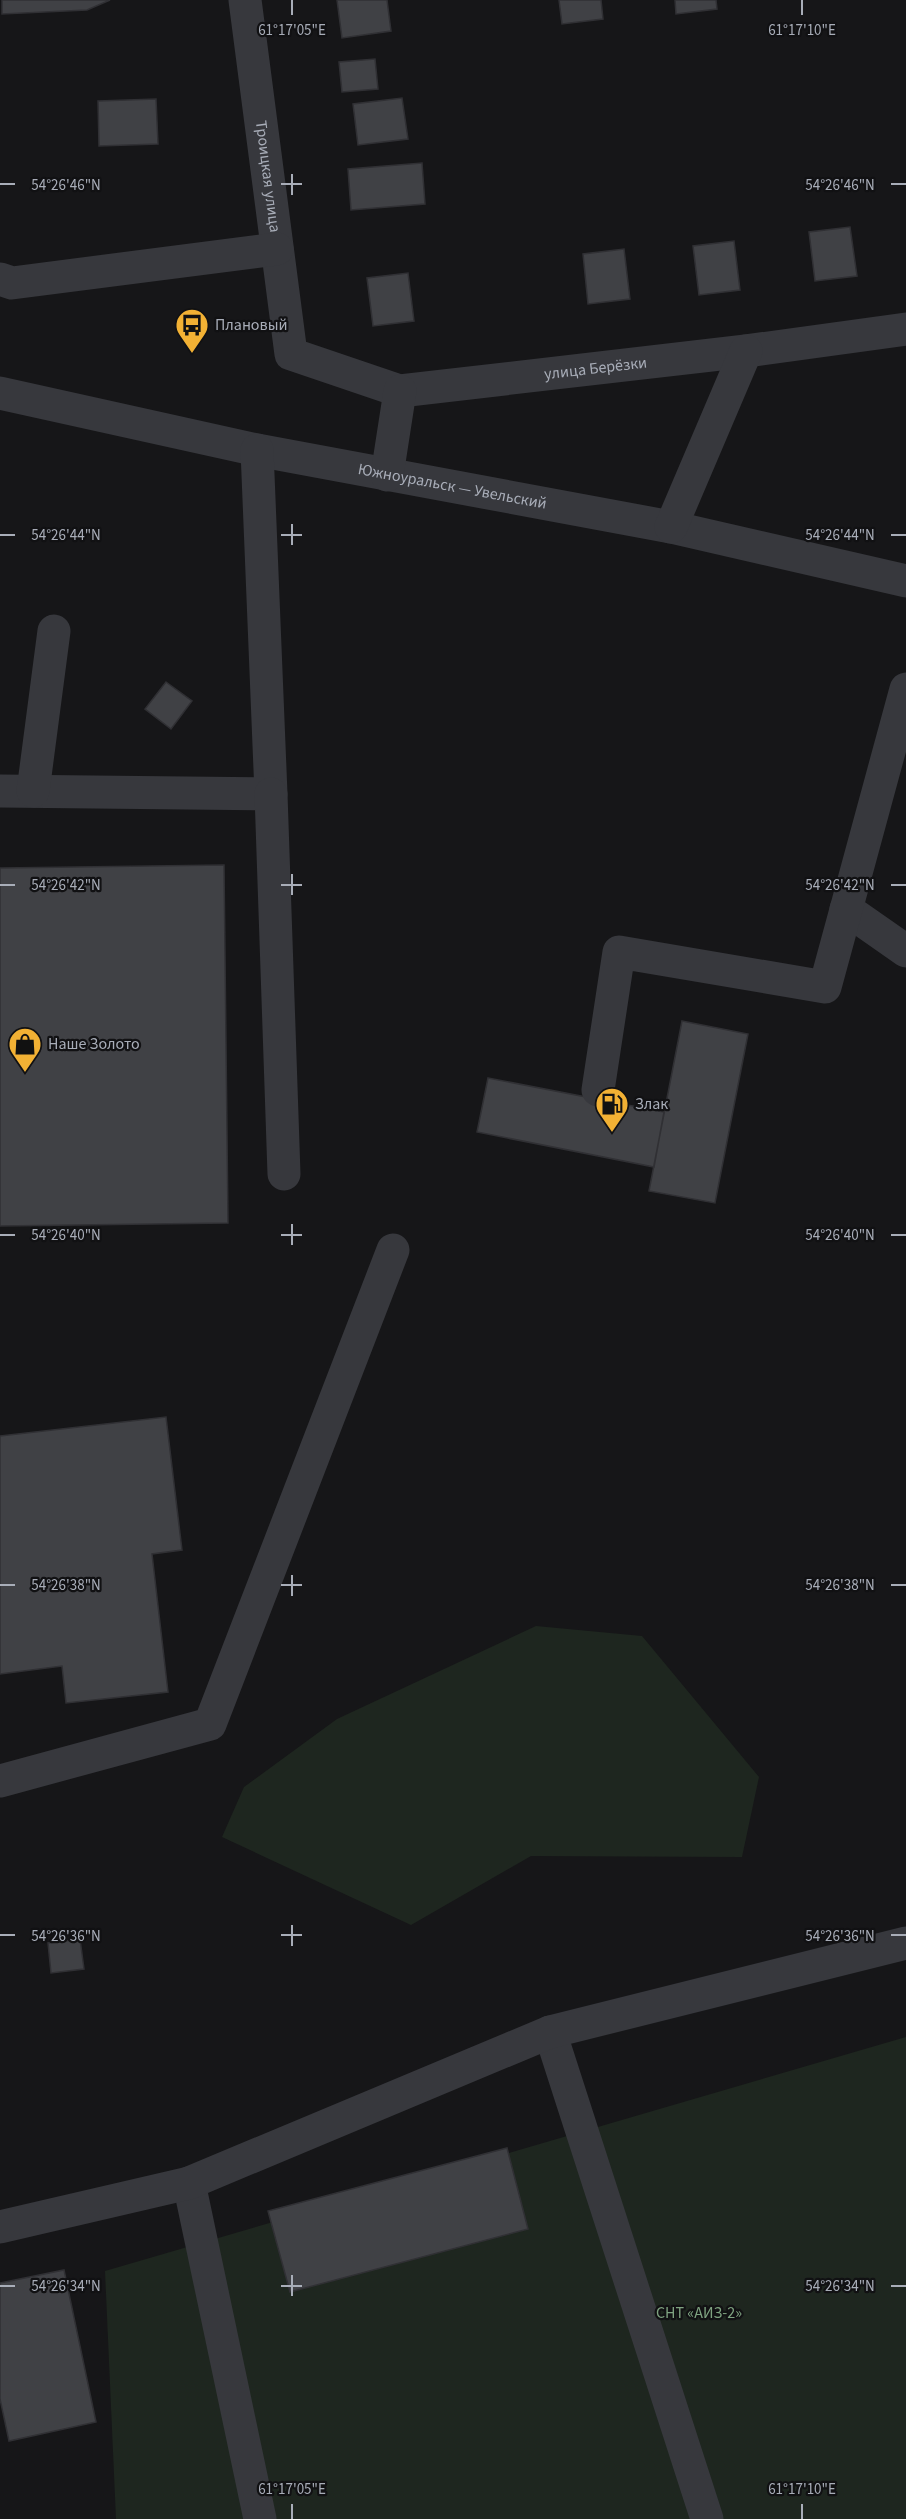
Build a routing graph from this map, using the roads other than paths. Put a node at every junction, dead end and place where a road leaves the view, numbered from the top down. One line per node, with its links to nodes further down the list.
1 (245, 0): 2 (street, Троицкая улица)
2 (277, 249): 3 (street); 6 (street, Троицкая улица)
3 (0, 279)
4 (906, 329): 5 (street, улица Берёзки)
5 (746, 351): 7 (street, улица Берёзки); 11 (street)
6 (291, 354): 7 (street, улица Берёзки)
7 (400, 391): 10 (street)
8 (0, 393): 9 (street, Южноуральск — Увельский)
9 (257, 450): 10 (street, Южноуральск — Увельский); 17 (street)
10 (387, 475): 11 (street, Южноуральск — Увельский)
11 (671, 527): 12 (street, Южноуральск — Увельский)
12 (906, 581)
13 (54, 631): 16 (street)
14 (906, 689): 18 (street)
15 (0, 791): 16 (street)
16 (33, 792): 17 (street)
17 (271, 794): 21 (street)
18 (846, 909): 19 (street); 20 (street)
19 (906, 951)
20 (598, 1090)
21 (284, 1173)
22 (393, 1250): 23 (street)
23 (0, 1781)
24 (906, 1943): 25 (street)
25 (550, 2032): 26 (street); 29 (street)
26 (189, 2183): 27 (street); 28 (street)
27 (0, 2227)
28 (260, 2519)
29 (707, 2519)

